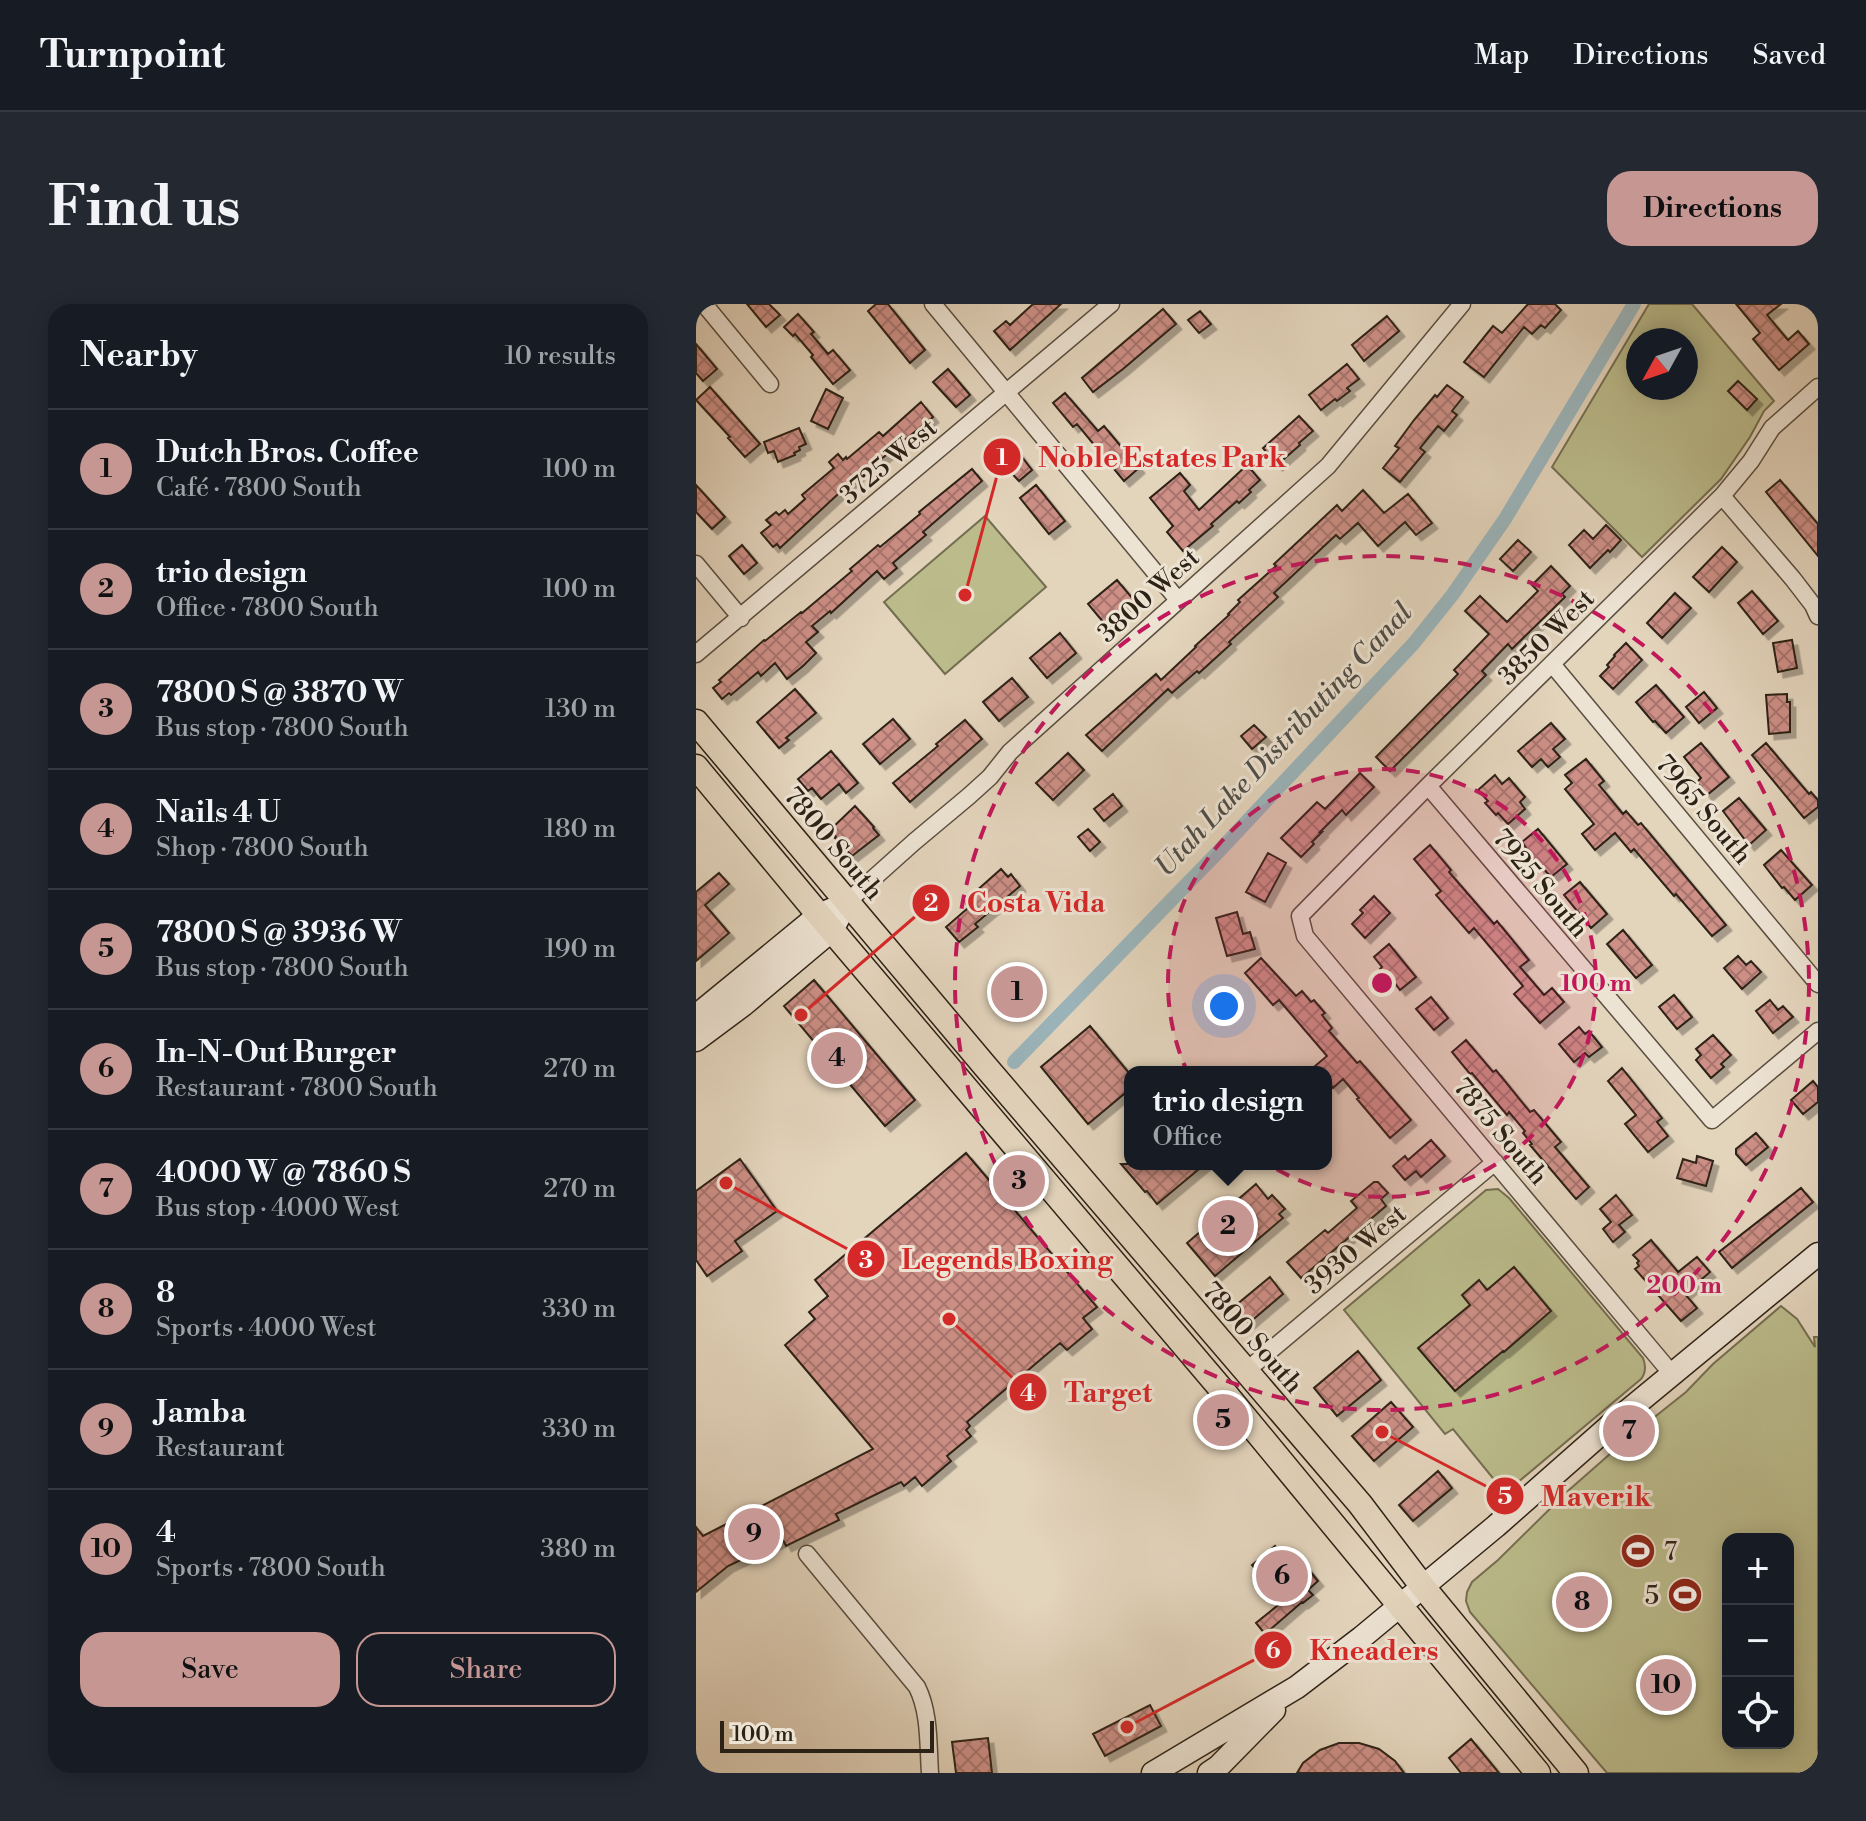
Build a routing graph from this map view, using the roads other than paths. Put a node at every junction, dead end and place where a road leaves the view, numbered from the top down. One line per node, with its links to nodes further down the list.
1 (704, 304): 5 (street)
2 (933, 304): 7 (street)
3 (1111, 304): 7 (street, 3725 West)
4 (1462, 304): 10 (street, 3800 West)
5 (770, 384)
6 (1818, 387): 8 (street, 3850 West)
7 (1006, 393): 10 (street); 12 (street, 3725 West)
8 (1722, 496): 11 (street); 14 (street, 3850 West)
9 (696, 564): 12 (street)
10 (1178, 600): 18 (street, 3800 West)
11 (1818, 616)
12 (741, 618): 13 (street, 3725 West)
13 (696, 654)
14 (1552, 664): 17 (street, 3850 West); 21 (street, 7965 South)
15 (696, 722): 18 (main road, 7800 South)
16 (696, 767): 20 (main road)
17 (1428, 786): 19 (street, 3850 West); 23 (street, 7925 South)
18 (847, 902): 20 (main road); 27 (main road, 7800 South)
19 (1300, 916): 26 (street, 7875 South)
20 (825, 922): 22 (main road); 24 (main road); 25 (main road)
21 (1818, 984)
22 (696, 1016)
23 (1818, 1031)
24 (696, 1040)
25 (978, 1101): 27 (main road); 33 (main road)
26 (1495, 1162): 29 (street, 3930 West); 30 (street, 7875 South)
27 (1072, 1167): 29 (main road, 7800 South)
28 (1818, 1254): 30 (main road)
29 (1246, 1371): 32 (main road, 7800 South)
30 (1672, 1374): 32 (main road)
31 (807, 1554): 35 (street)
32 (1423, 1587): 33 (main road); 39 (main road, 7800 South)
33 (1399, 1606): 34 (main road); 38 (main road)
34 (1297, 1687): 36 (main road); 37 (main road)
35 (930, 1773)
36 (1153, 1773)
37 (1209, 1773)
38 (1538, 1773)
39 (1576, 1773)

